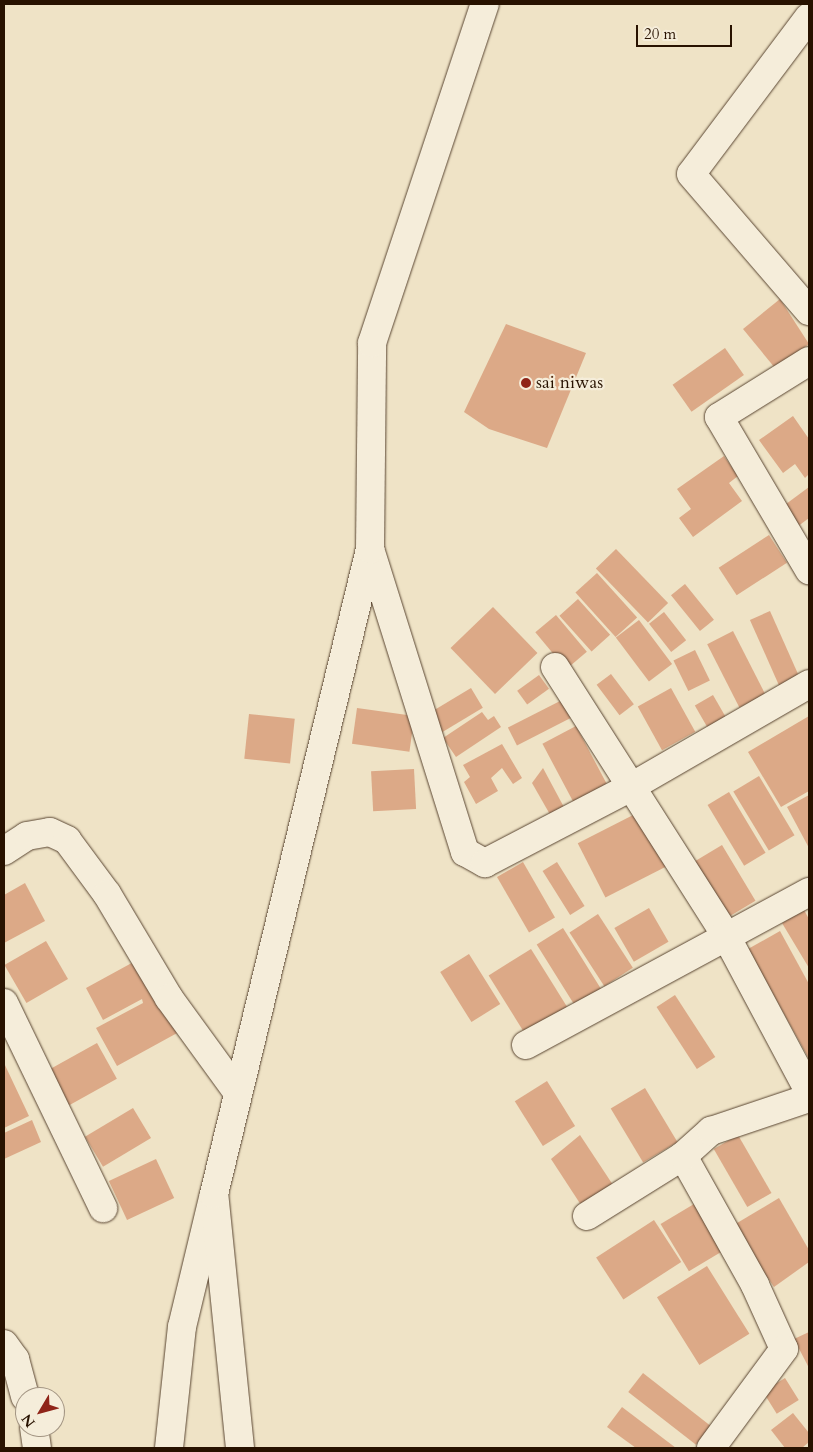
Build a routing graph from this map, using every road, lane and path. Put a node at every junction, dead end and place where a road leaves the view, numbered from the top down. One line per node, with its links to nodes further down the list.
1 (485, 4): 5 (street)
2 (809, 16): 3 (street)
3 (809, 311)
4 (809, 361): 6 (street)
5 (370, 549): 9 (street); 16 (street)
6 (809, 570)
7 (555, 667): 9 (street)
8 (809, 684): 9 (street)
9 (629, 788): 12 (street)
10 (4, 851): 16 (street)
11 (809, 892): 12 (street)
12 (725, 934): 14 (street); 15 (street)
13 (4, 1003): 20 (street)
14 (526, 1045)
15 (809, 1091)
16 (238, 1093): 19 (street)
17 (809, 1098): 18 (street)
18 (683, 1156): 21 (street); 26 (street)
19 (214, 1194): 24 (street); 25 (street)
20 (103, 1208)
21 (587, 1216)
22 (4, 1344): 23 (street)
23 (23, 1387)
24 (169, 1448)
25 (240, 1448)
26 (711, 1448)

